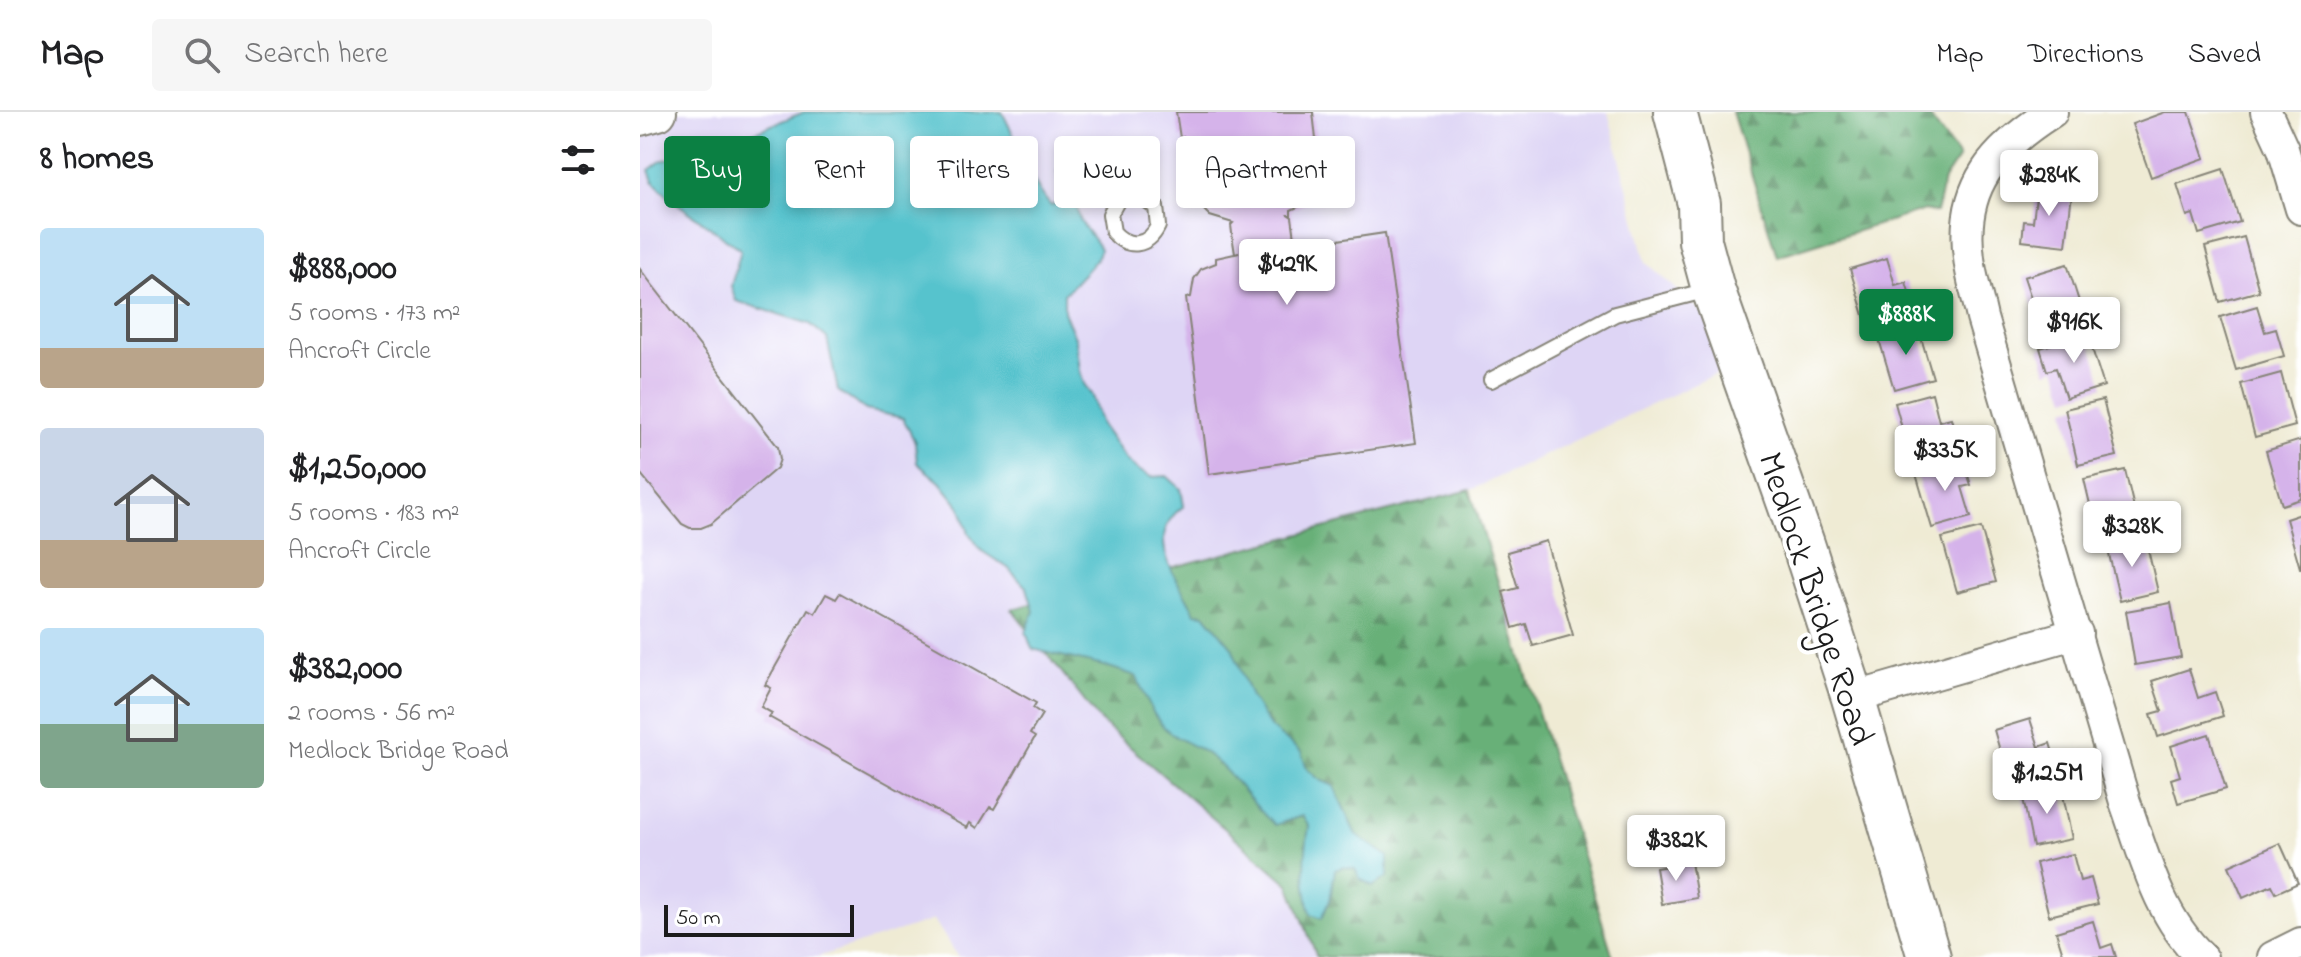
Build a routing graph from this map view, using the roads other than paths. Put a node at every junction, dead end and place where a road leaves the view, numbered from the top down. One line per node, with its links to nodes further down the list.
1 (658, 112): 6 (street)
2 (1647, 112): 8 (main road, Medlock Bridge Road)
3 (1675, 112): 8 (main road, Medlock Bridge Road)
4 (2052, 112): 11 (street)
5 (2266, 112): 7 (street)
6 (640, 117)
7 (2301, 209)
8 (1700, 241): 9 (main road, Medlock Bridge Road)
9 (1713, 289): 10 (lane); 12 (main road, Medlock Bridge Road)
10 (1491, 380)
11 (2077, 633): 12 (street); 15 (street)
12 (1853, 698): 14 (main road, Medlock Bridge Road)
13 (2301, 943): 16 (street)
14 (1929, 957)
15 (2202, 957)
16 (2273, 957)

